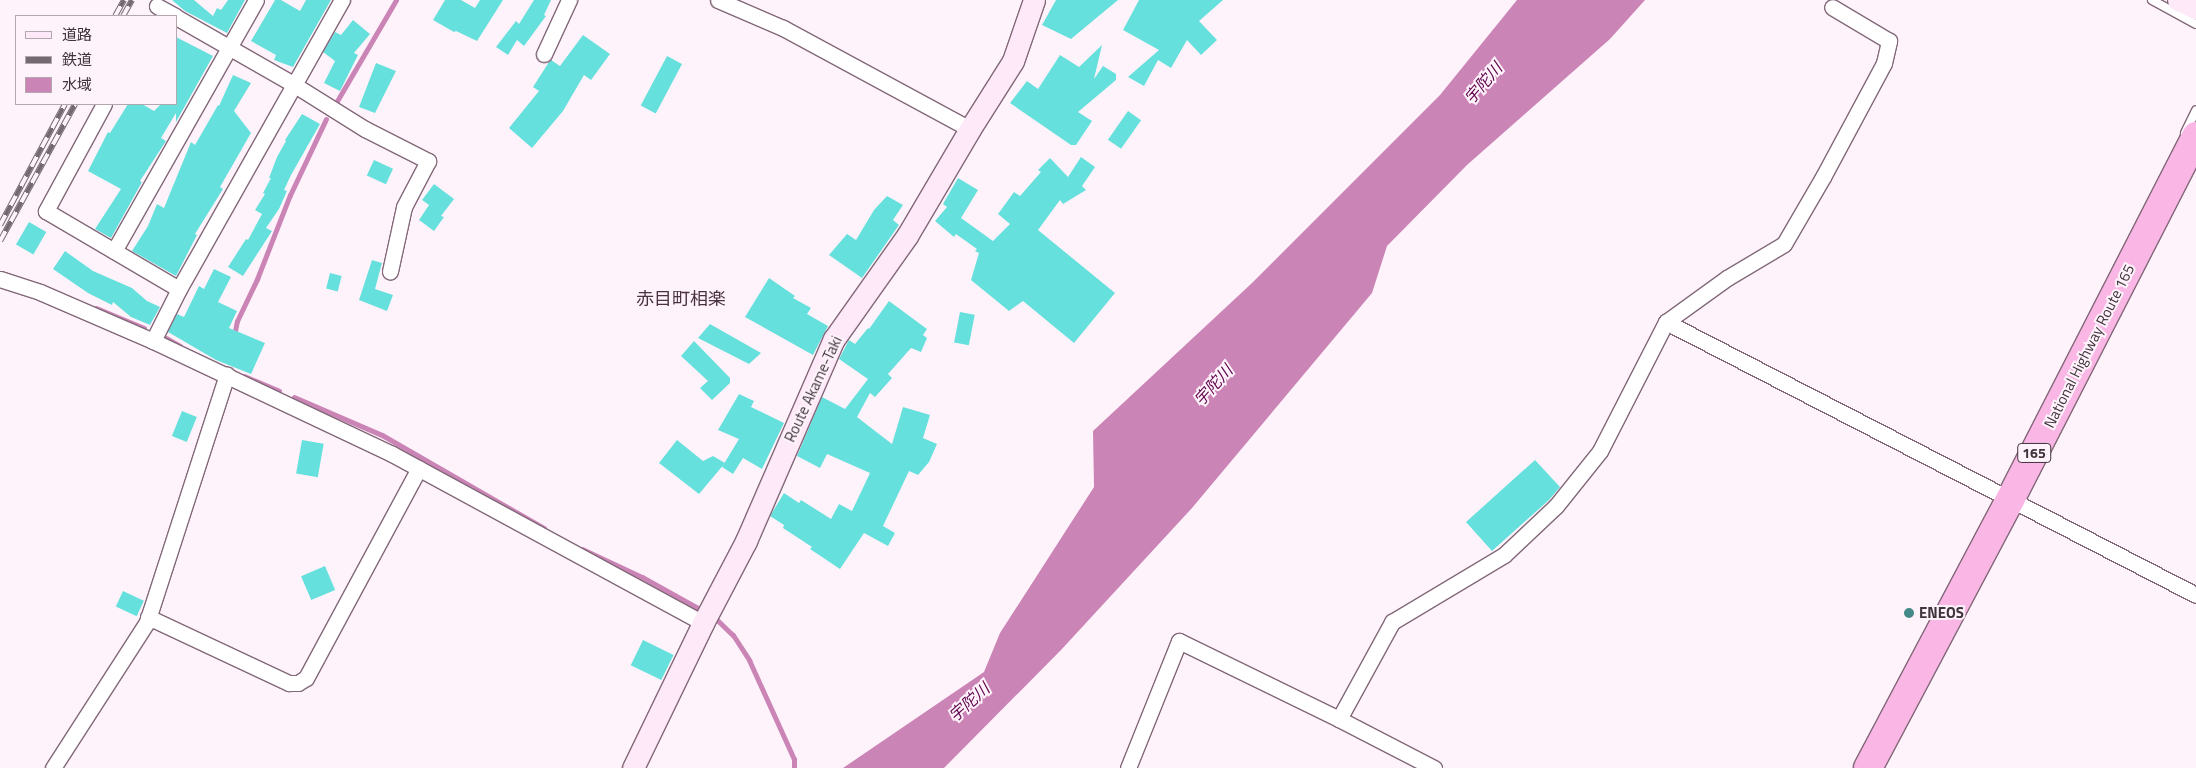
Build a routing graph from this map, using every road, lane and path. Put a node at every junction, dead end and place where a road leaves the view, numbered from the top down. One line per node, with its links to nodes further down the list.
1 (256, 0): 13 (street)
2 (342, 0): 15 (street)
3 (568, 0): 14 (street)
4 (718, 0): 18 (street)
5 (1034, 0): 18 (main road, Route Akame-Taki)
6 (2152, 0): 11 (lane)
7 (2178, 0): 11 (main road)
8 (1834, 3): 24 (street)
9 (156, 8): 10 (street)
10 (172, 15)
11 (2194, 16)
12 (178, 18): 13 (street)
13 (229, 46): 15 (street); 20 (street)
14 (544, 54)
15 (293, 84): 21 (street); 23 (street)
16 (103, 105): 20 (street)
17 (2196, 110): 19 (lane)
18 (970, 129): 30 (main road, Route Akame-Taki)
19 (2189, 139): 28 (highway, National Highway Route 165 / 165)
20 (114, 251): 23 (street)
21 (390, 272)
22 (0, 279): 25 (street)
23 (179, 289): 25 (street)
24 (1666, 322): 28 (street); 32 (street)
25 (153, 341): 26 (street)
26 (227, 375): 27 (street); 31 (street)
27 (419, 468): 30 (street); 31 (street)
28 (2010, 500): 29 (street); 37 (highway, National Highway Route 165 / 165)
29 (2196, 595)
30 (706, 615): 34 (main road, Route Akame-Taki)
31 (148, 617): 33 (street)
32 (1339, 718): 35 (street); 36 (street)
33 (52, 768)
34 (632, 768)
35 (1128, 768)
36 (1434, 768)
37 (1868, 768)

